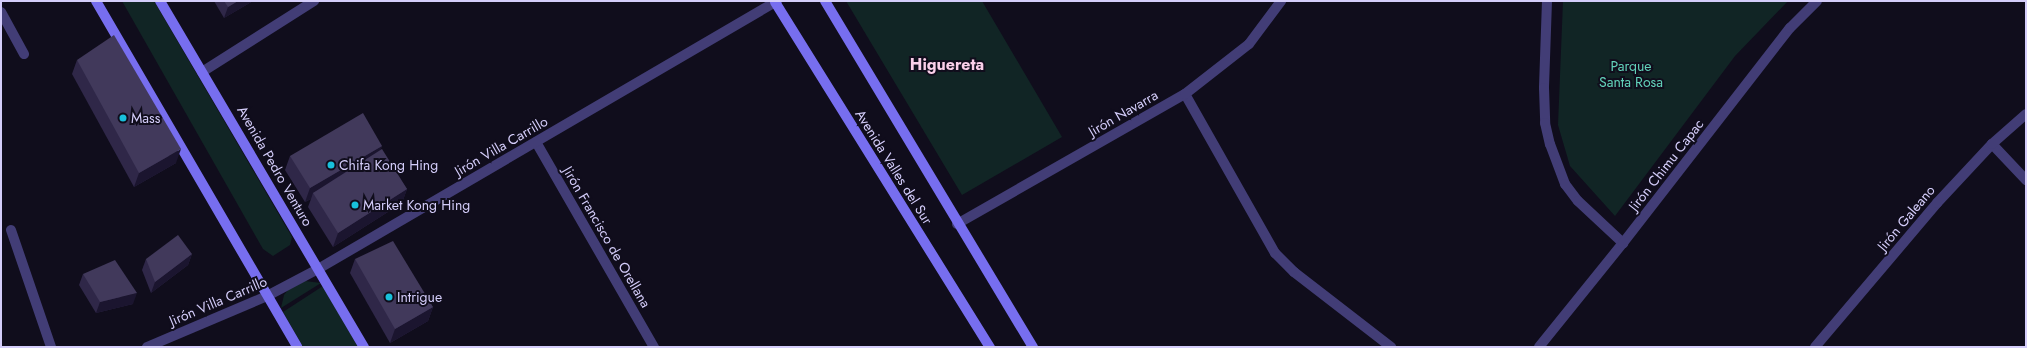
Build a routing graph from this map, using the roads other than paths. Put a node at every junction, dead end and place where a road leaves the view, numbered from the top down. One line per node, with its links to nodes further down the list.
1 (96, 1): 21 (main road)
2 (160, 1): 11 (main road, Avenida Pedro Venturo)
3 (314, 1): 11 (street)
4 (824, 1): 17 (main road, Avenida Valles del Sur)
5 (1281, 1): 12 (street, Jirón Navarra)
6 (1548, 1): 19 (street)
7 (1817, 1): 19 (street, Jirón Chimu Capac)
8 (776, 2): 14 (street, Jirón Villa Carrillo); 27 (main road, Avenida Valles del Sur)
9 (1, 12): 10 (street)
10 (24, 54)
11 (202, 72): 20 (main road, Avenida Pedro Venturo)
12 (1185, 94): 17 (street, Jirón Navarra); 29 (street)
13 (2026, 114): 15 (street, Jirón Galeano)
14 (536, 142): 20 (street, Jirón Villa Carrillo); 26 (street, Jirón Francisco de Orellana)
15 (1992, 144): 16 (street); 31 (street, Jirón Galeano)
16 (2026, 180)
17 (957, 224): 28 (main road, Avenida Valles del Sur)
18 (12, 230): 22 (street)
19 (1623, 243): 30 (street, Jirón Chimu Capac)
20 (318, 269): 21 (street, Jirón Villa Carrillo); 25 (main road, Avenida Pedro Venturo)
21 (268, 296): 23 (street, Jirón Villa Carrillo); 24 (main road)
22 (51, 347)
23 (146, 347)
24 (297, 347)
25 (364, 347)
26 (654, 347)
27 (990, 347)
28 (1033, 347)
29 (1391, 347)
30 (1539, 347)
31 (1815, 347)

